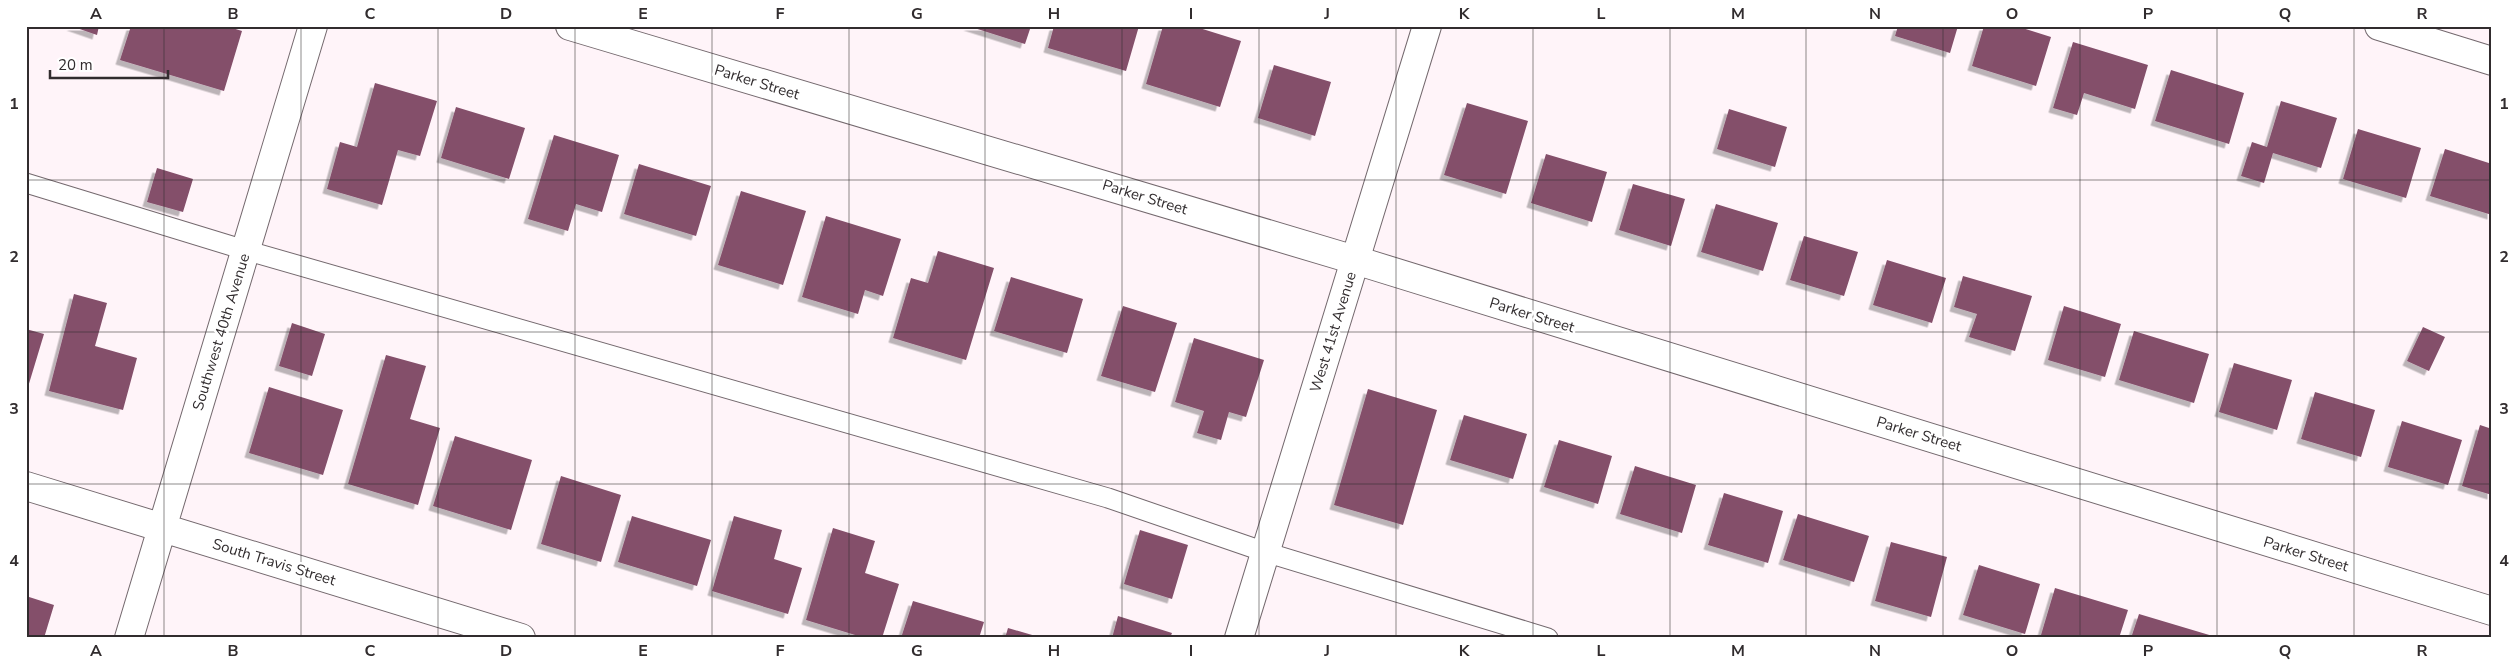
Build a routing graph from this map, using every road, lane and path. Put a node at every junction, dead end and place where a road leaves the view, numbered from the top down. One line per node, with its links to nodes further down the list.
1 (313, 26): 7 (main road, Southwest 40th Avenue)
2 (570, 26): 8 (main road, Parker Street)
3 (1427, 26): 8 (main road, West 41st Avenue)
4 (2379, 26): 5 (main road)
5 (2492, 61)
6 (26, 183): 7 (lane)
7 (245, 250): 10 (main road, Southwest 40th Avenue); 11 (lane)
8 (1355, 260): 11 (main road, West 41st Avenue); 12 (main road, Parker Street)
9 (26, 486): 10 (main road, South Travis Street)
10 (162, 528): 13 (main road, Southwest 40th Avenue); 14 (main road, South Travis Street)
11 (1265, 552): 15 (main road, West 41st Avenue); 16 (lane)
12 (2492, 611)
13 (129, 638)
14 (521, 638)
15 (1239, 638)
16 (1548, 638)

